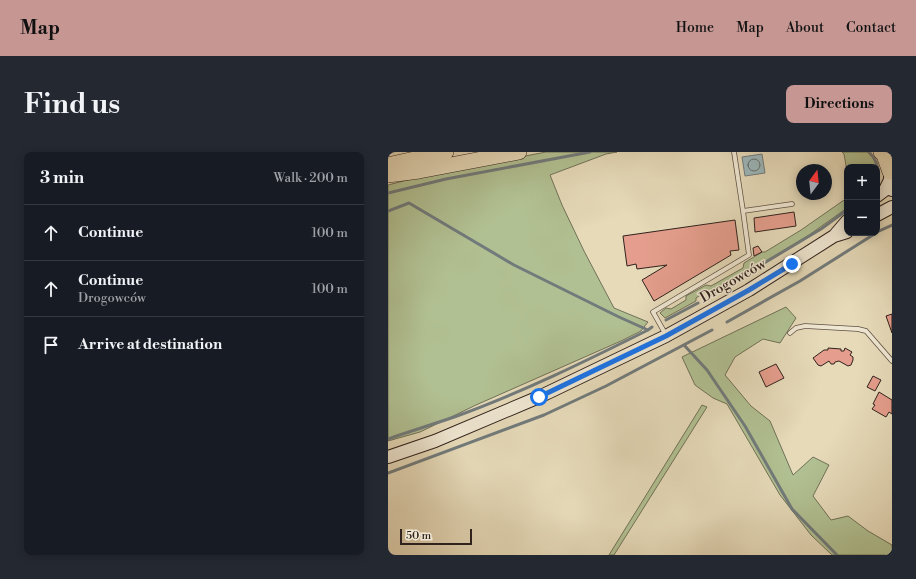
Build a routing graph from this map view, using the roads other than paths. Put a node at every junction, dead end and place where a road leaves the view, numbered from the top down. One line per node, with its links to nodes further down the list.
1 (433, 152): 6 (highway)
2 (446, 152): 7 (highway)
3 (519, 152): 8 (highway)
4 (734, 152): 15 (lane)
5 (881, 152): 10 (highway)
6 (388, 158)
7 (388, 165)
8 (419, 171): 9 (highway); 11 (highway)
9 (388, 175)
10 (891, 177): 12 (main road)
11 (388, 180)
12 (880, 194)
13 (792, 204): 15 (lane)
14 (892, 207): 16 (main road)
15 (743, 211): 21 (lane)
16 (880, 214)
17 (844, 224): 19 (main road, Drogowców)
18 (844, 233): 19 (main road, Drogowców)
19 (834, 236): 21 (main road, Drogowców)
20 (790, 333): 22 (lane)
21 (666, 336): 23 (main road, Drogowców)
22 (892, 361)
23 (388, 457)

